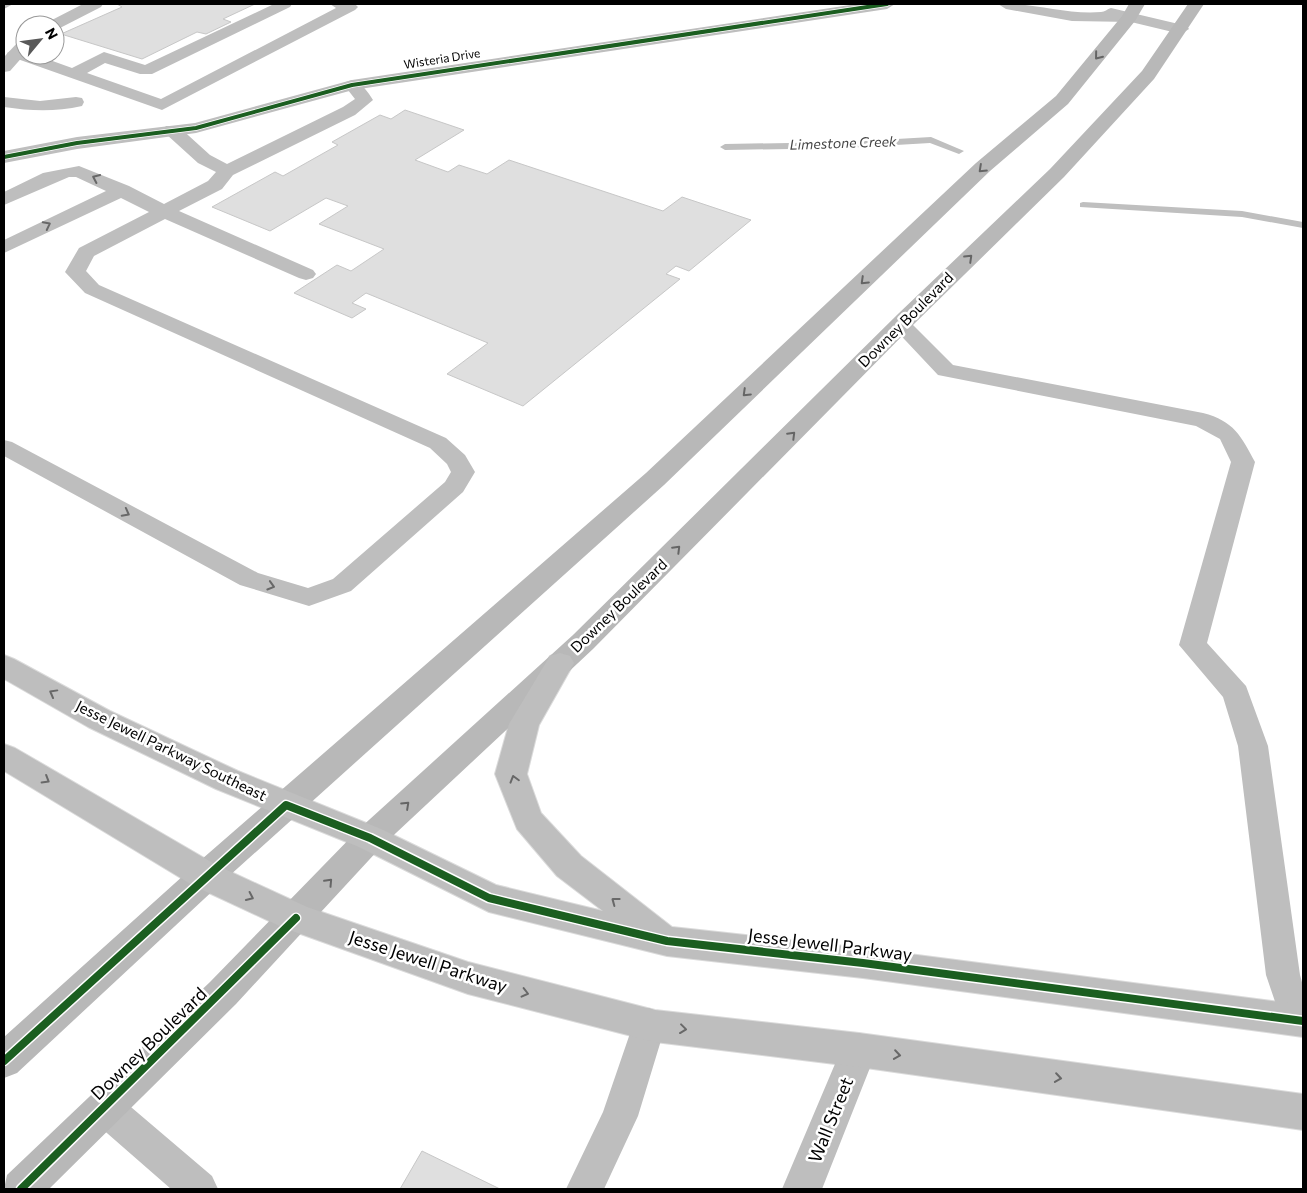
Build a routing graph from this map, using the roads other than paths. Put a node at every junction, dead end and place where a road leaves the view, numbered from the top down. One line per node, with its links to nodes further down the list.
1 (284, 4): 14 (lane)
2 (337, 4): 14 (lane)
3 (887, 4): 15 (main road, Wisteria Drive)
4 (1006, 4): 8 (main road)
5 (1084, 4): 8 (main road)
6 (1196, 4): 10 (main road, Downey Boulevard)
7 (91, 5): 9 (main road)
8 (1133, 11): 10 (main road); 33 (main road, one-way to 33)
9 (65, 19)
10 (1181, 29): 28 (main road, Downey Boulevard, one-way to 10)
11 (15, 55): 13 (main road)
12 (54, 65): 14 (lane)
13 (4, 67)
14 (73, 74)
15 (352, 85): 18 (main road, Wisteria Drive); 20 (lane)
16 (4, 102): 17 (lane)
17 (76, 102)
18 (172, 130): 19 (main road, Wisteria Drive); 20 (lane)
19 (4, 157)
20 (227, 171): 25 (lane)
21 (4, 177): 22 (lane)
22 (24, 190): 23 (lane, one-way to 22); 24 (lane)
23 (122, 190): 25 (lane); 26 (lane, one-way to 23)
24 (4, 199)
25 (163, 212): 27 (lane); 29 (lane, one-way to 25)
26 (4, 247)
27 (306, 274)
28 (901, 324): 30 (main road, Downey Boulevard, one-way to 28); 38 (lane)
29 (4, 447)
30 (560, 663): 34 (main road, Downey Boulevard, one-way to 30); 37 (main road, one-way to 30)
31 (4, 666): 33 (main road, Jesse Jewell Parkway Southeast, one-way to 31)
32 (4, 756): 35 (main road, one-way to 35)
33 (286, 805): 34 (main road, Jesse Jewell Parkway Southeast); 35 (main road)
34 (370, 838): 36 (main road, Downey Boulevard, one-way to 34); 37 (main road, Jesse Jewell Parkway)
35 (206, 876): 36 (main road, one-way to 36); 41 (main road)
36 (296, 918): 39 (main road, Jesse Jewell Parkway, one-way to 39); 42 (main road, Downey Boulevard)
37 (668, 941): 38 (main road, Jesse Jewell Parkway)
38 (1300, 1021)
39 (649, 1024): 40 (main road, Jesse Jewell Parkway, one-way to 40); 46 (lane)
40 (860, 1050): 43 (main road, Jesse Jewell Parkway, one-way to 43); 47 (main road, Wall Street)
41 (4, 1060)
42 (105, 1108): 44 (main road, Downey Boulevard); 45 (lane)
43 (1303, 1112)
44 (22, 1189)
45 (199, 1189)
46 (585, 1189)
47 (802, 1189)

